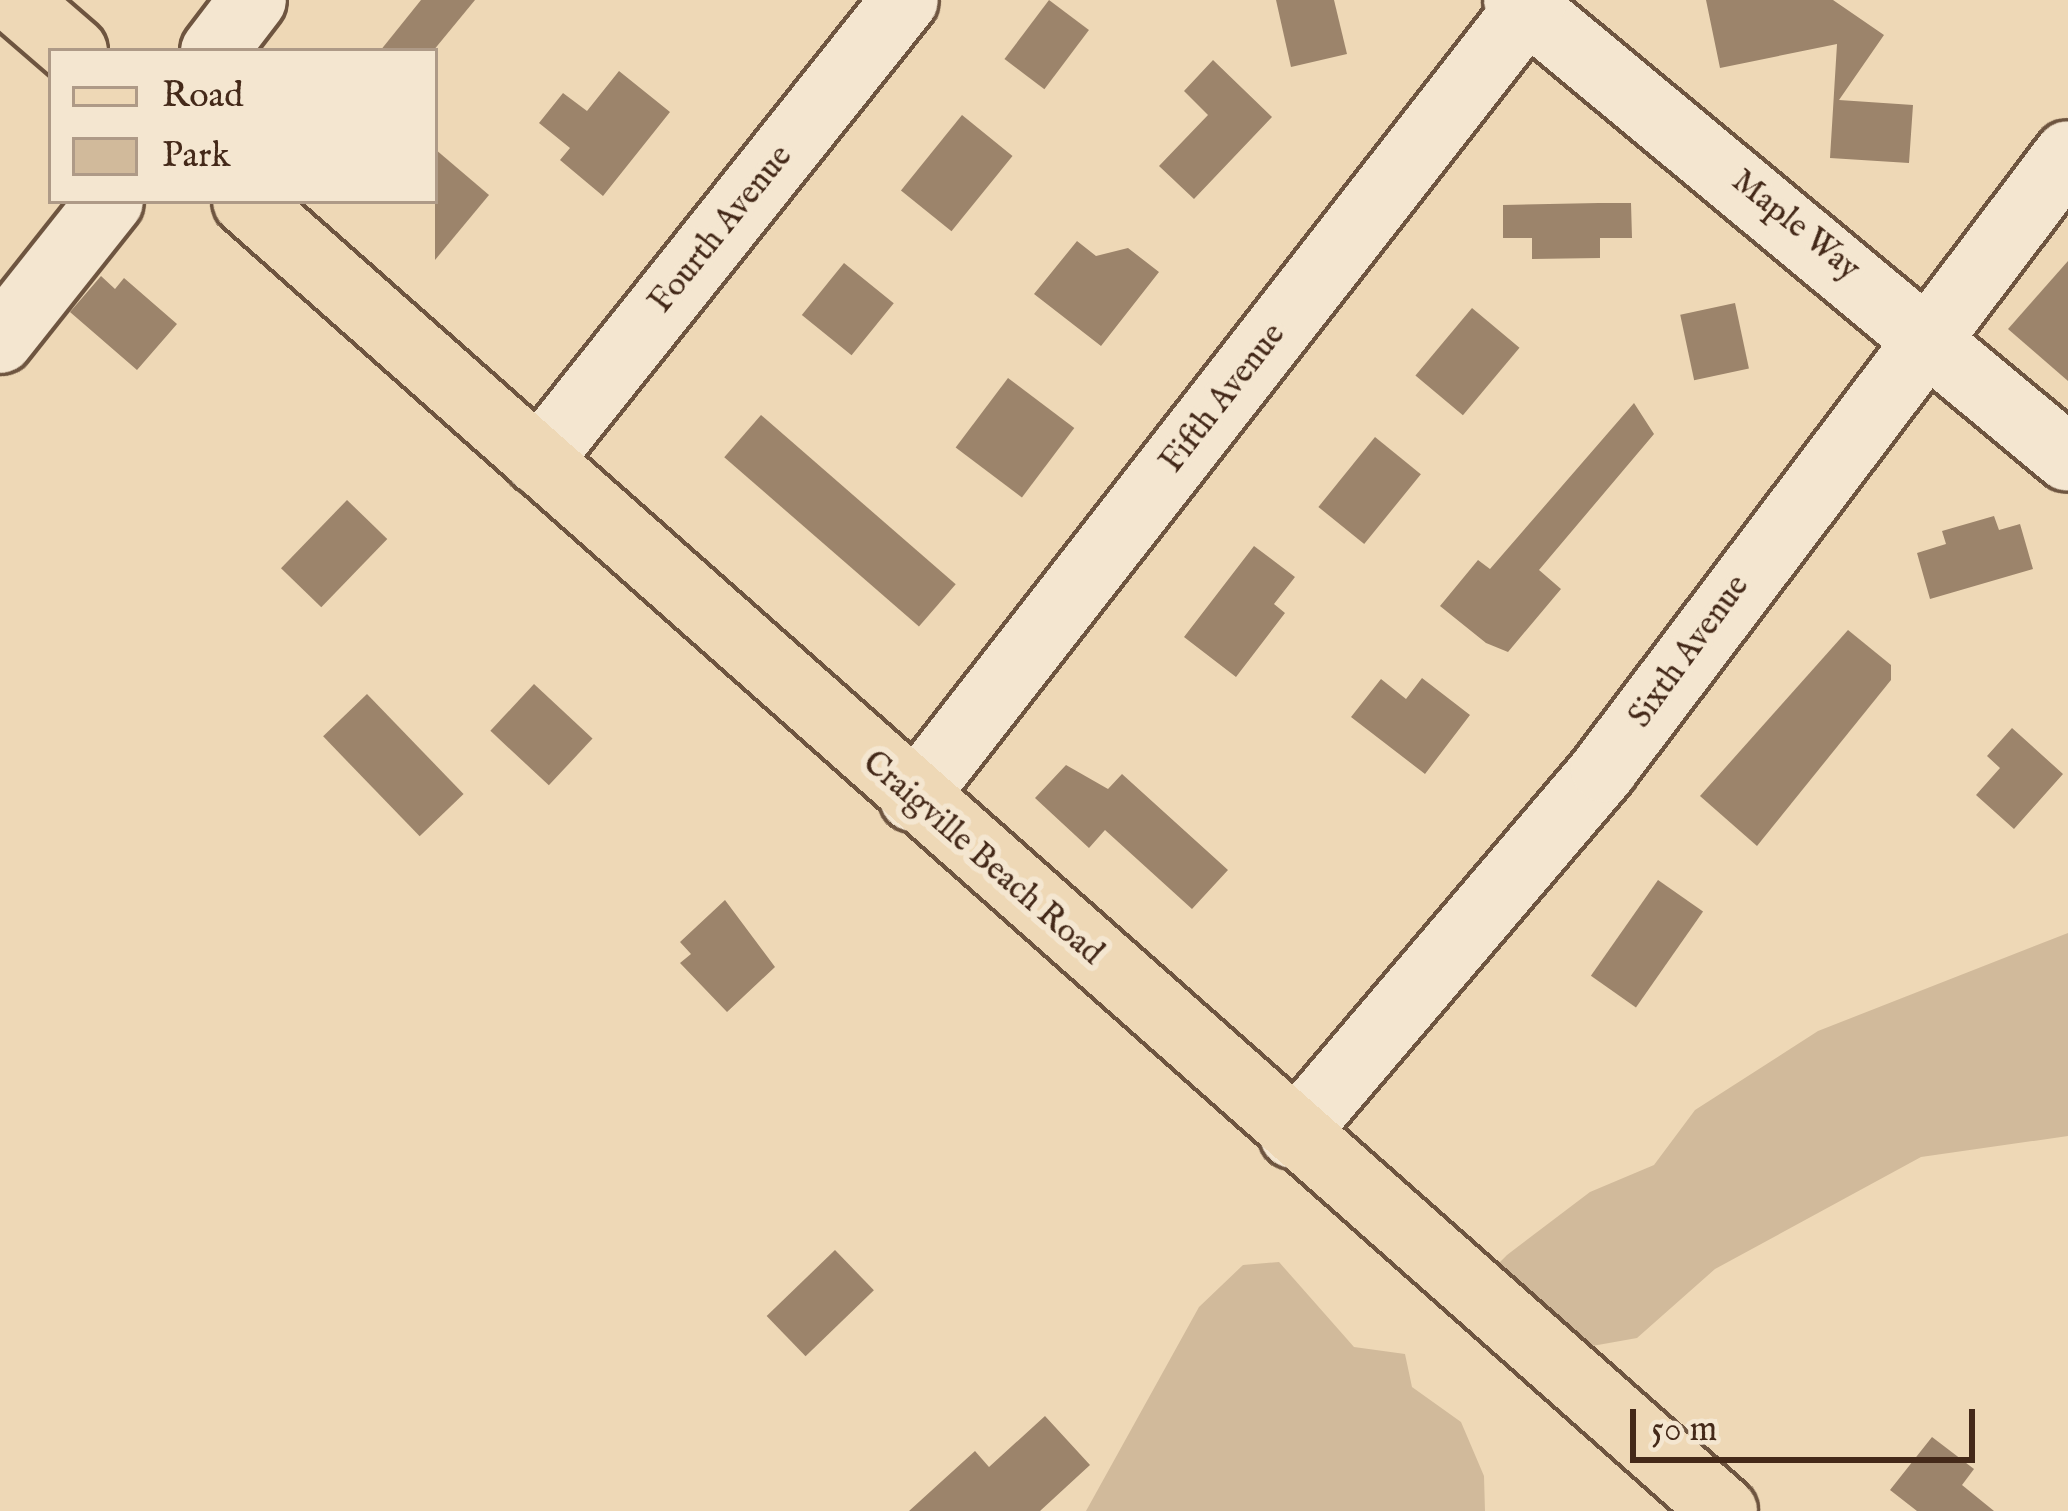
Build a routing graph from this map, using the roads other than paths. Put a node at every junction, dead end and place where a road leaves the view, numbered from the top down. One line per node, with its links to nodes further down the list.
1 (15, 0): 5 (main road)
2 (253, 0): 6 (street)
3 (905, 0): 13 (street, Fourth Avenue)
4 (1526, 3): 10 (street, Maple Way); 14 (street, Fifth Avenue)
5 (71, 48)
6 (216, 48)
7 (2068, 154): 10 (street, Sixth Avenue)
8 (108, 204): 11 (street)
9 (249, 204): 13 (main road, Craigville Beach Road)
10 (1925, 333): 12 (street, Maple Way); 15 (street, Sixth Avenue)
11 (0, 340)
12 (2068, 458)
13 (538, 460): 14 (main road, Craigville Beach Road)
14 (913, 798): 15 (main road, Craigville Beach Road)
15 (1293, 1135): 16 (main road, Craigville Beach Road)
16 (1724, 1511)

